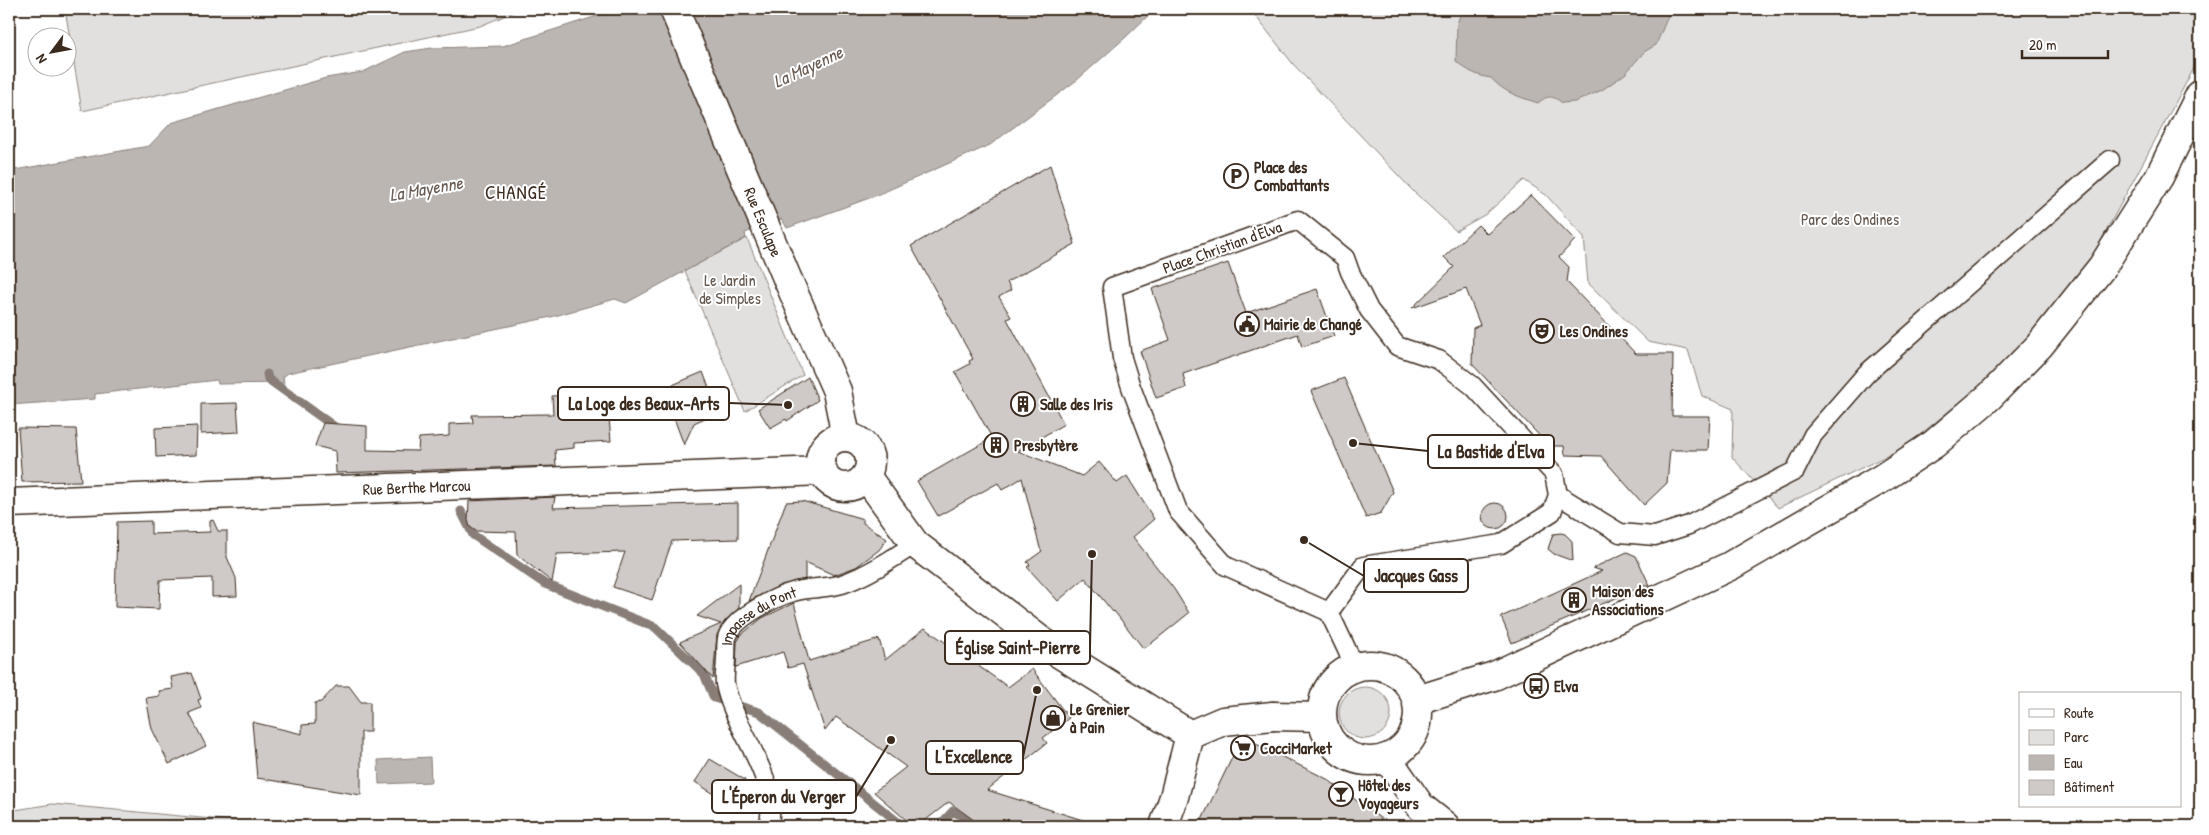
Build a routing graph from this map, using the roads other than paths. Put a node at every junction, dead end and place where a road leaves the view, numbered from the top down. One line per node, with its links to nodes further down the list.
1 (674, 9): 4 (street, Rue Esculape)
2 (2200, 96): 12 (street)
3 (2110, 160): 7 (lane)
4 (846, 437): 5 (street); 6 (street)
5 (823, 471): 6 (street); 8 (street, Rue Berthe Marcou)
6 (866, 476): 9 (street)
7 (1558, 495): 10 (lane); 10 (lane, Place Christian d'Elva)
8 (9, 503)
9 (915, 544): 14 (street); 16 (lane, Impasse du Pont)
10 (1329, 612): 11 (lane)
11 (1355, 667): 12 (street); 13 (street)
12 (1417, 700): 15 (street)
13 (1322, 716): 14 (street); 15 (street)
14 (1190, 735): 17 (street)
15 (1387, 758): 18 (street)
16 (768, 826)
17 (1164, 826)
18 (1445, 826)

